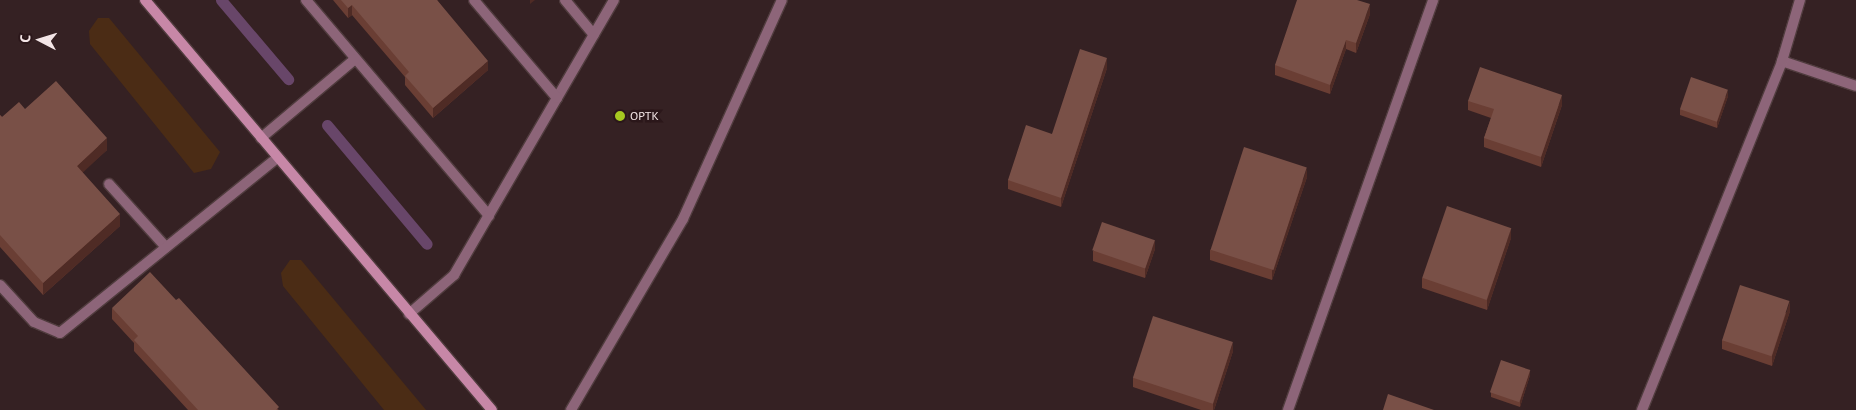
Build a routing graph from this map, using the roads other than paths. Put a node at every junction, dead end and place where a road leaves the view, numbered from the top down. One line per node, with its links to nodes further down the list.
1 (145, 0): 14 (street)
2 (306, 0): 10 (lane)
3 (474, 0): 13 (lane)
4 (564, 0): 9 (lane)
5 (614, 0): 9 (lane)
6 (782, 0): 22 (lane)
7 (1433, 0): 23 (lane)
8 (1800, 0): 11 (lane)
9 (594, 35): 13 (lane)
10 (356, 58): 14 (lane); 17 (lane)
11 (1782, 61): 12 (lane); 24 (lane)
12 (1856, 86)
13 (557, 98): 17 (lane)
14 (261, 138): 15 (street)
15 (277, 158): 18 (lane); 20 (street)
16 (109, 184): 18 (lane)
17 (488, 216): 20 (lane)
18 (166, 247): 19 (lane)
19 (0, 285)
20 (409, 314): 21 (street)
21 (492, 410)
22 (571, 410)
23 (1288, 410)
24 (1642, 410)

